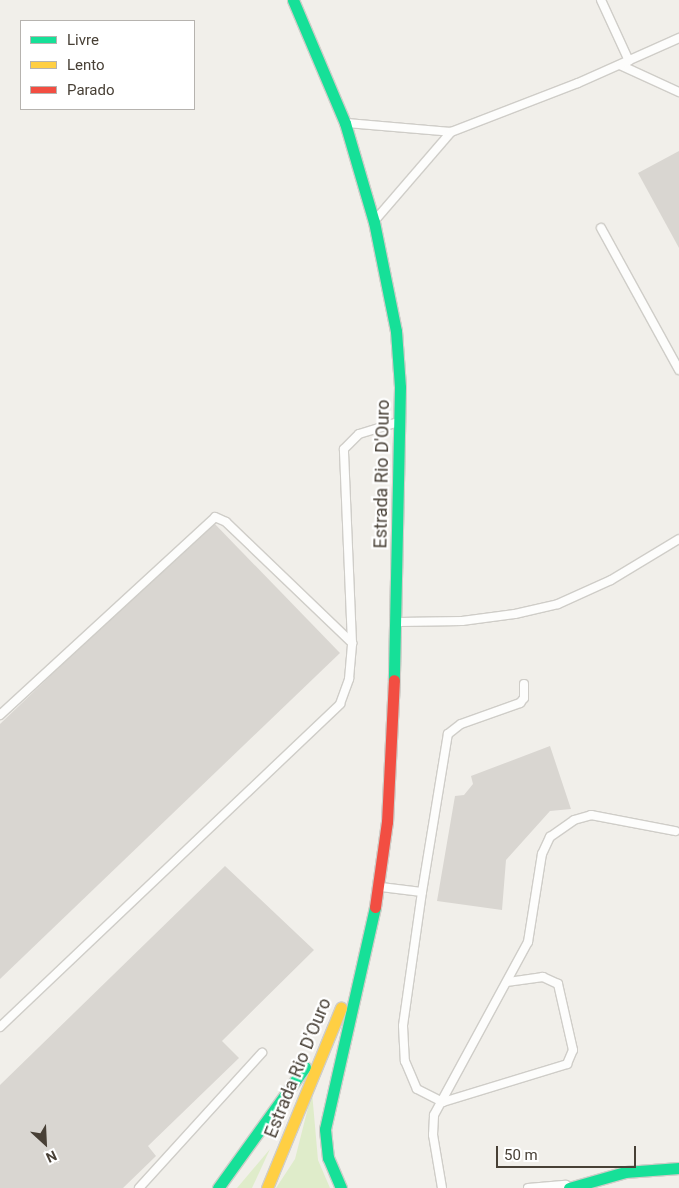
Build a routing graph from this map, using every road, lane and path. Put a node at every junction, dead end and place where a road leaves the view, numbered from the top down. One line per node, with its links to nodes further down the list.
1 (293, 0): 7 (street, Estrada Rio D'Ouro)
2 (601, 0): 4 (lane)
3 (679, 38): 4 (lane)
4 (629, 62): 5 (lane)
5 (620, 65): 6 (lane); 8 (lane)
6 (679, 92)
7 (345, 123): 8 (lane); 9 (street, Estrada Rio D'Ouro)
8 (451, 132): 9 (lane)
9 (374, 222): 12 (street, Estrada Rio D'Ouro)
10 (601, 228): 11 (lane)
11 (679, 370)
12 (400, 422): 14 (street, Estrada Rio D'Ouro); 15 (lane)
13 (679, 539): 14 (lane)
14 (397, 622): 19 (street, Estrada Rio D'Ouro)
15 (352, 643): 17 (lane); 23 (lane)
16 (524, 684): 20 (lane)
17 (0, 715)
18 (675, 830): 22 (lane)
19 (379, 887): 20 (lane); 21 (street, Estrada Rio D'Ouro)
20 (422, 892): 26 (lane)
21 (363, 962): 24 (street, Estrada Rio D'Ouro); 32 (street, Estrada Rio D'Ouro)
22 (508, 982): 26 (lane); 26 (lane)
23 (0, 1027)
24 (327, 1038): 30 (street); 31 (street, Estrada Rio D'Ouro)
25 (262, 1053): 29 (lane)
26 (442, 1102): 33 (lane)
27 (679, 1168): 28 (street)
28 (572, 1187): 34 (lane)
29 (139, 1188)
30 (218, 1188)
31 (267, 1188)
32 (341, 1188)
33 (442, 1188)
34 (528, 1188)

